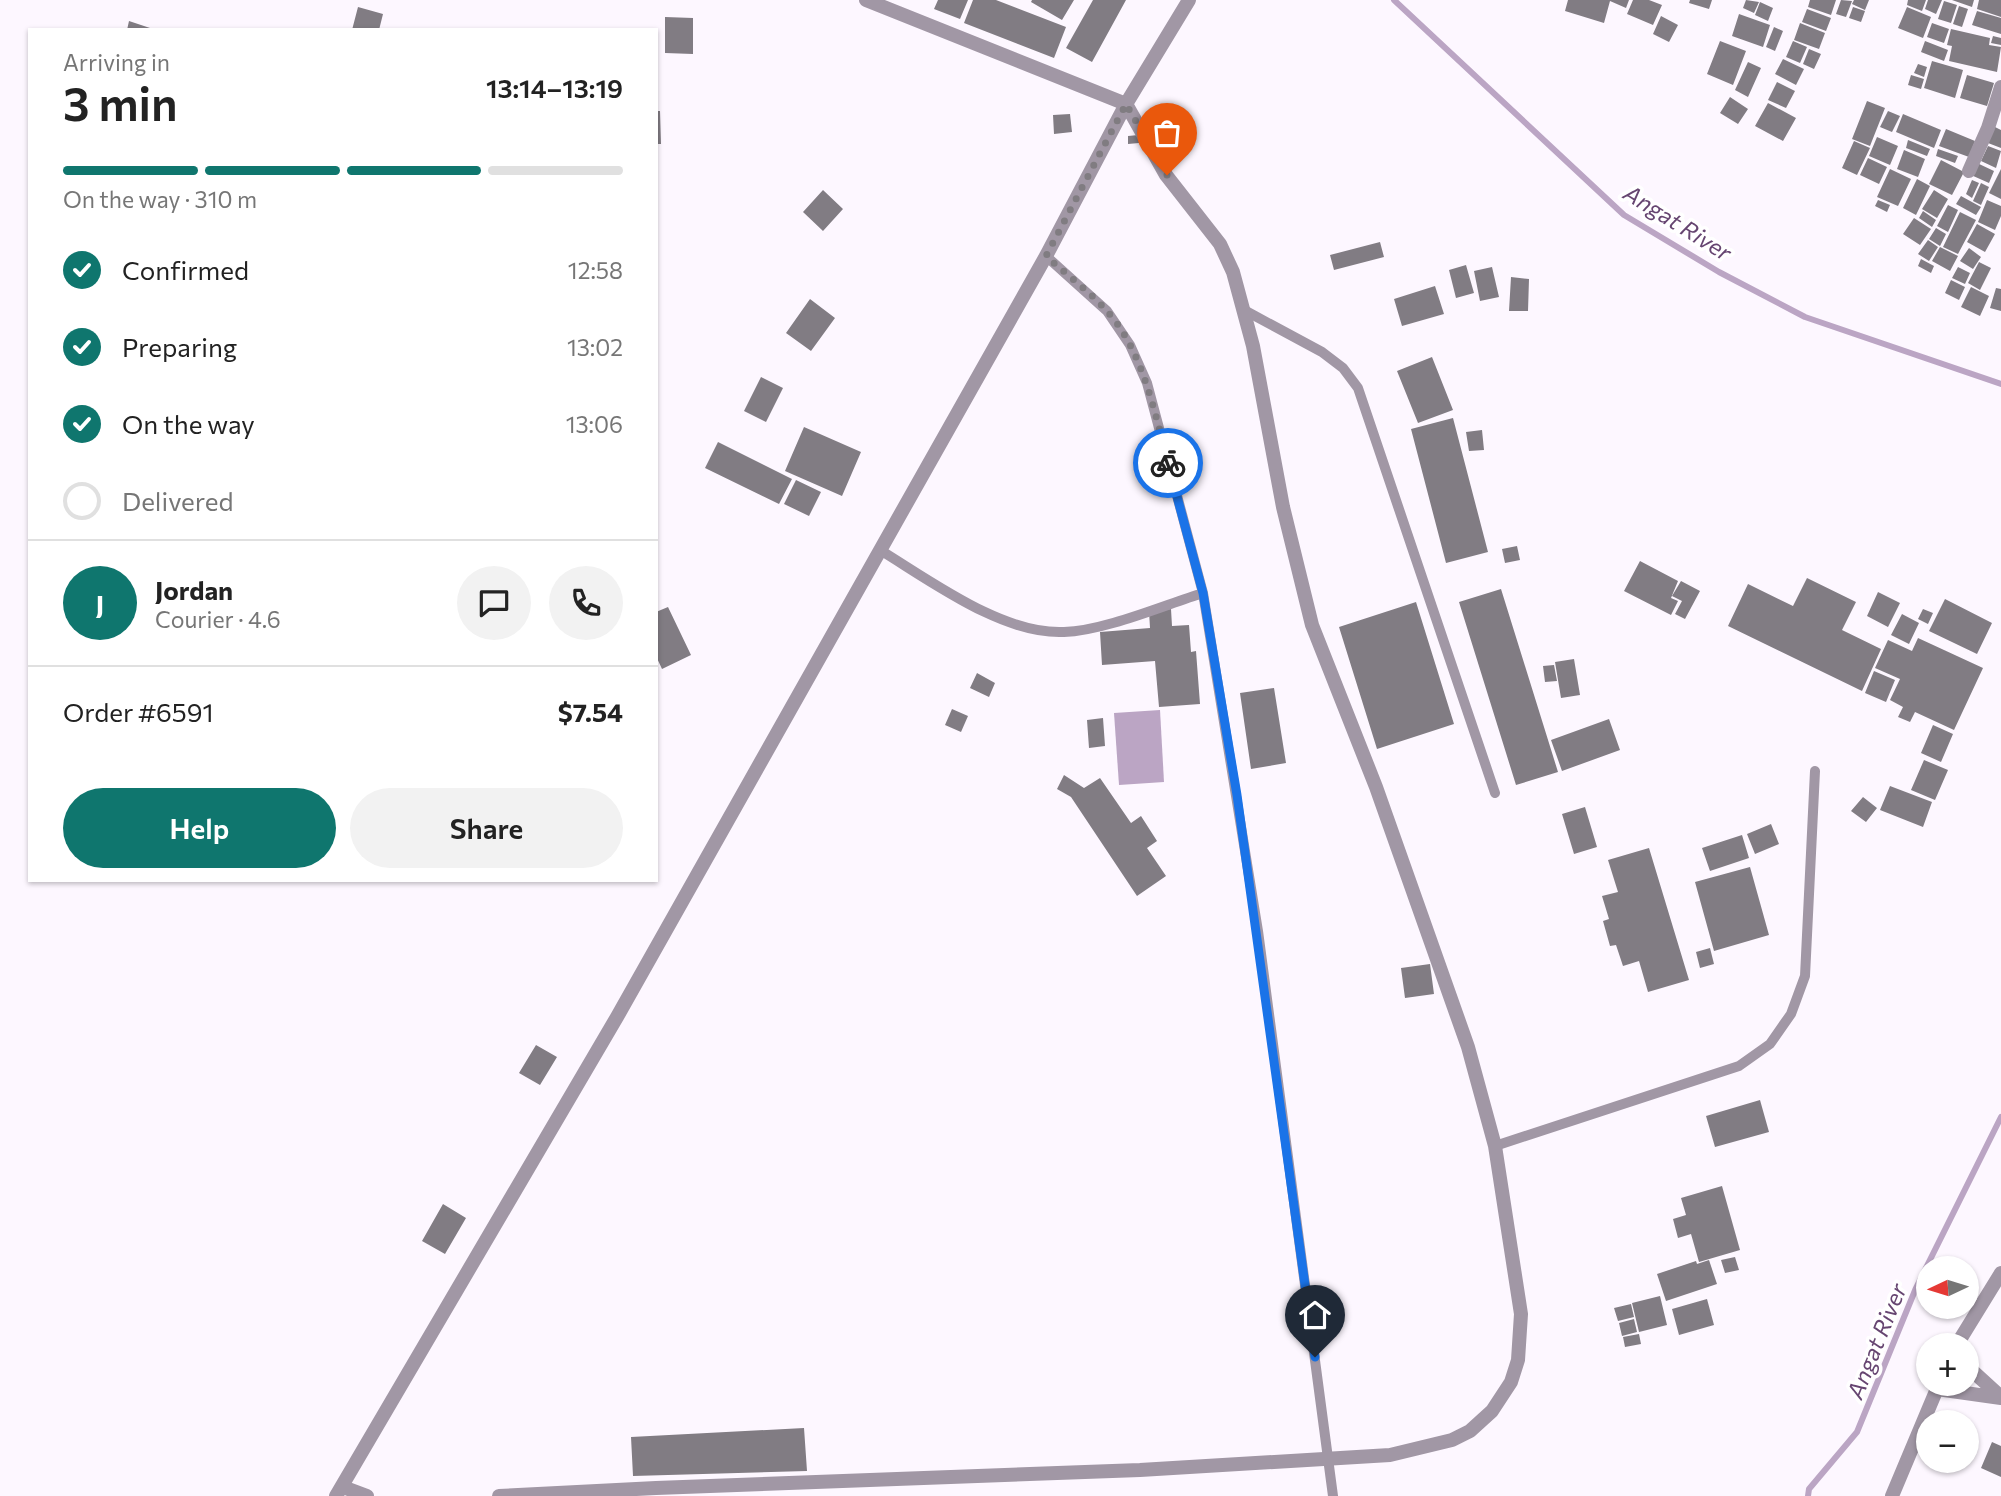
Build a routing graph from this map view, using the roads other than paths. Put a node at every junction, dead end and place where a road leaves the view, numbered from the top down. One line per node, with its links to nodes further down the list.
1 (866, 0): 4 (street)
2 (1189, 0): 4 (street)
3 (2001, 87): 5 (street)
4 (1126, 104): 6 (street); 7 (street)
5 (1969, 171)
6 (1046, 256): 8 (street); 9 (lane)
7 (1244, 310): 11 (lane); 12 (street)
8 (880, 550): 9 (lane); 20 (street)
9 (1203, 593): 19 (lane)
10 (1815, 771): 12 (lane)
11 (1495, 793)
12 (1495, 1146): 19 (street)
13 (2001, 1273): 14 (street)
14 (1964, 1333)
15 (1979, 1377): 18 (street)
16 (1979, 1394): 18 (street)
17 (1934, 1396): 24 (street)
18 (2001, 1397)
19 (1328, 1459): 22 (street); 23 (lane)
20 (340, 1491): 21 (street)
21 (367, 1496)
22 (499, 1496)
23 (1333, 1496)
24 (1892, 1496)

